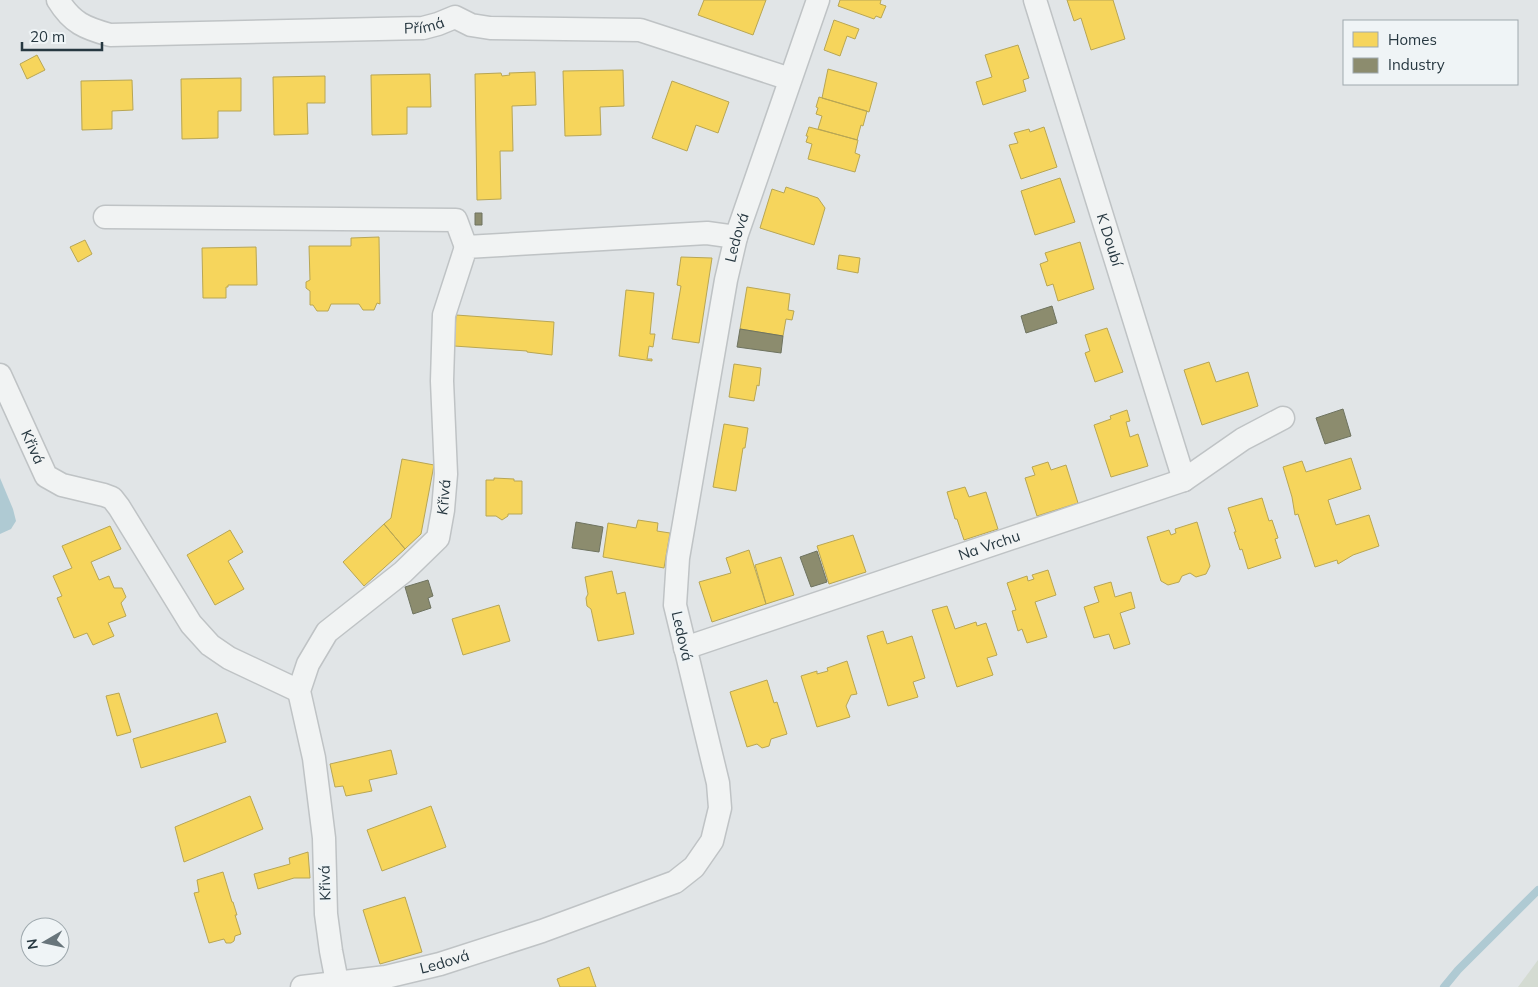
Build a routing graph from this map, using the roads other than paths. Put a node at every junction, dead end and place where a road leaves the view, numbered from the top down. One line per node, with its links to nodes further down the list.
1 (58, 0): 4 (street, Přímá)
2 (818, 0): 5 (street, Ledová)
3 (1035, 0): 11 (street, K Doubí)
4 (454, 8): 5 (street, Přímá)
5 (790, 79): 7 (street, Ledová)
6 (105, 217): 8 (street)
7 (736, 237): 8 (street); 12 (street, Ledová)
8 (466, 247): 13 (street, Křivá)
9 (0, 375): 13 (street, Křivá)
10 (1283, 418): 11 (street, Na Vrchu)
11 (1184, 480): 12 (street, Na Vrchu)
12 (685, 648): 14 (street, Ledová)
13 (299, 691): 14 (street, Křivá)
14 (337, 985): 15 (street, Ledová)
15 (302, 987)

